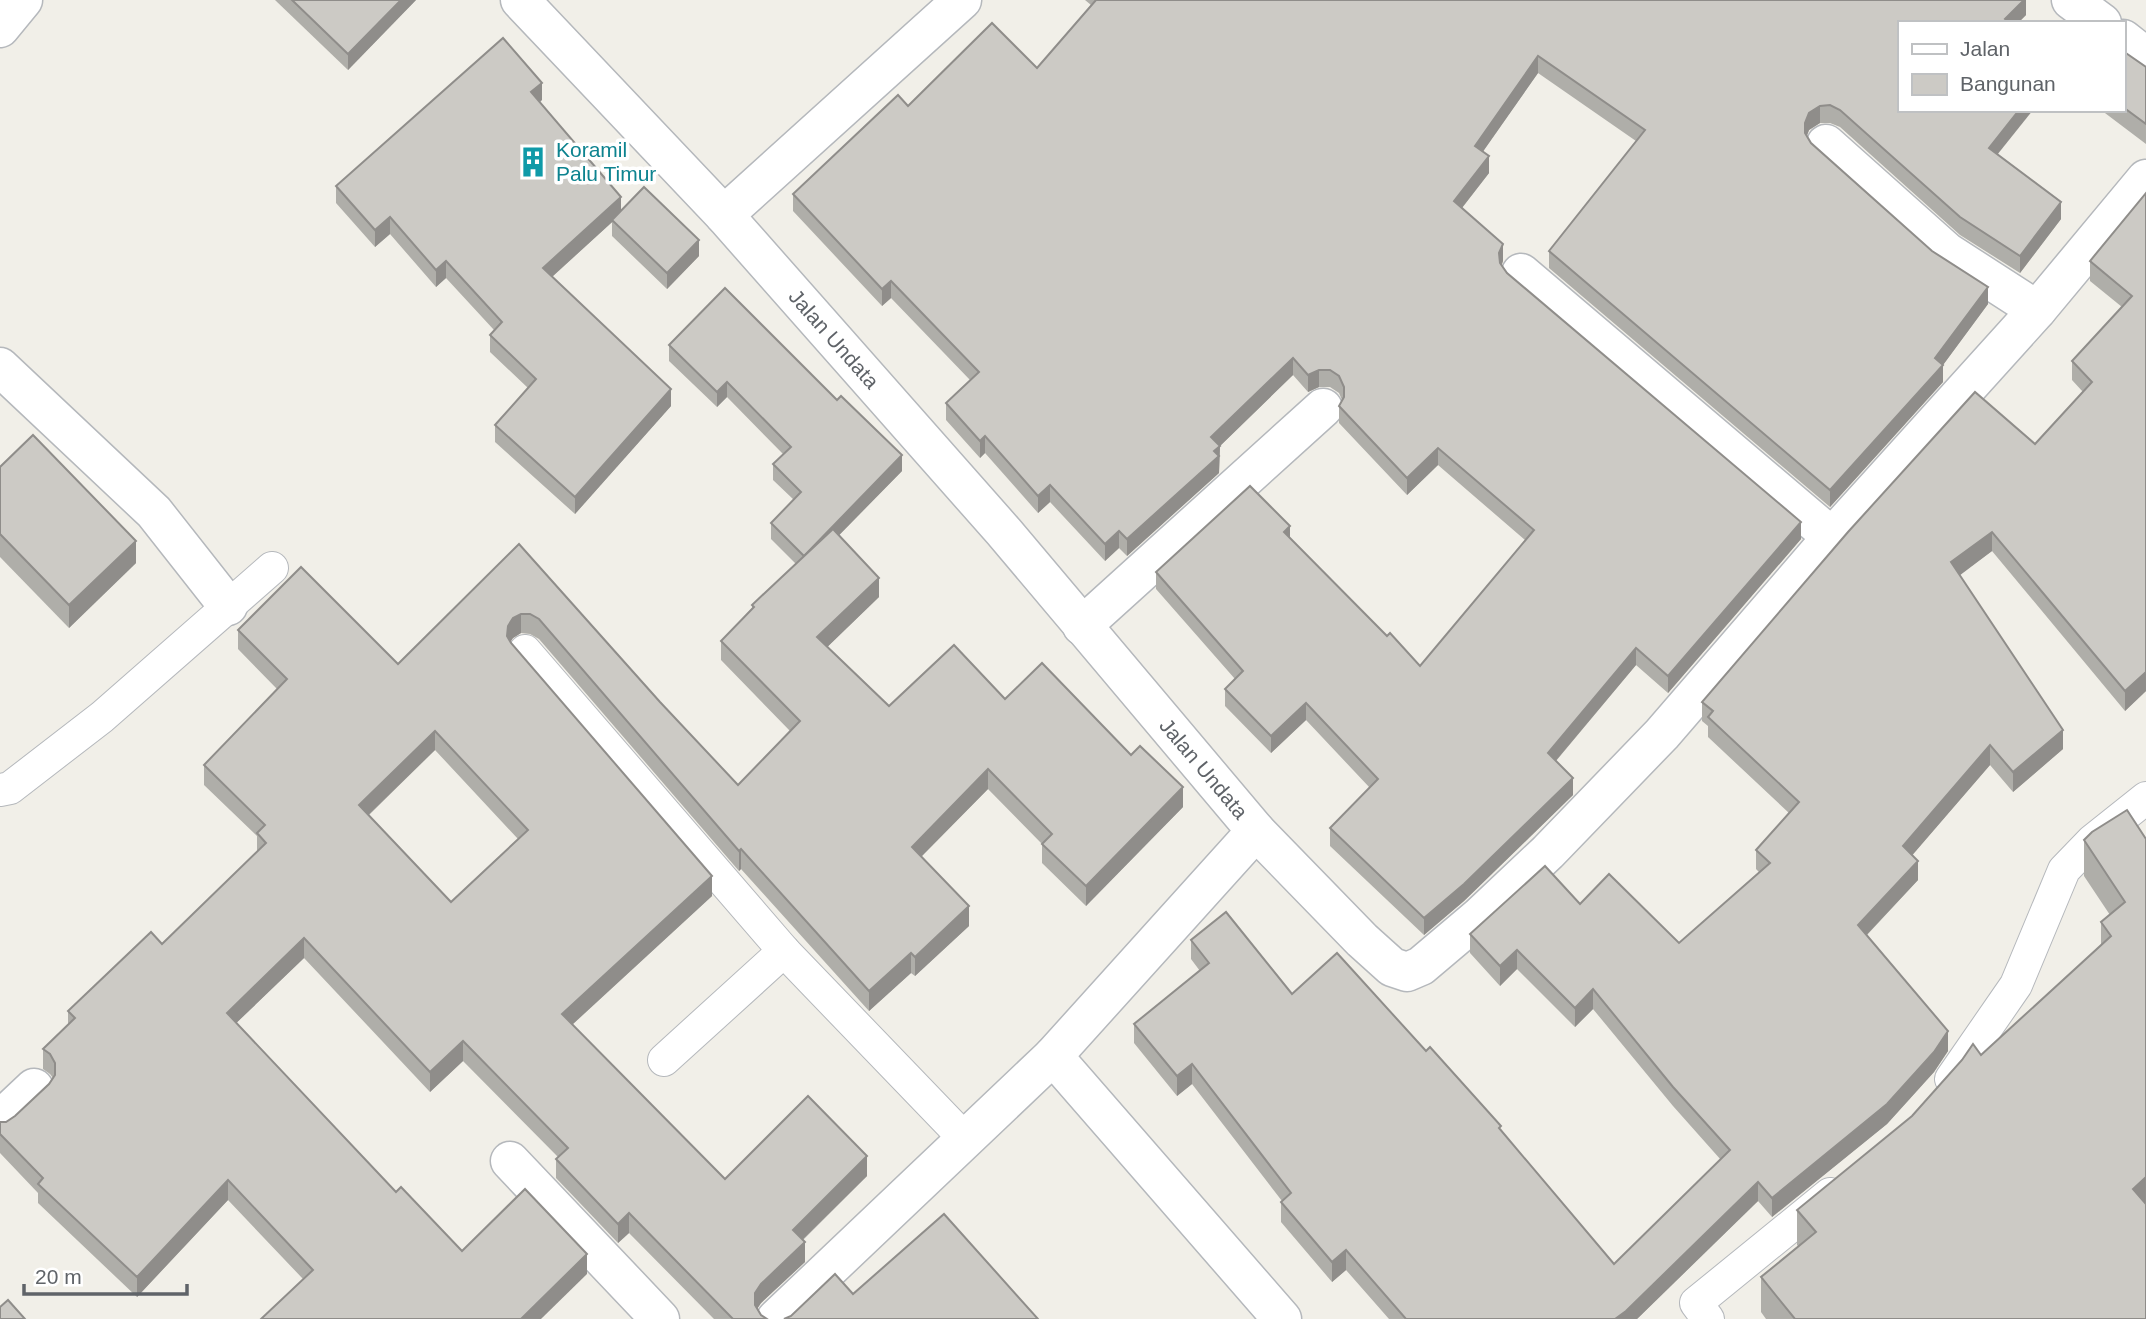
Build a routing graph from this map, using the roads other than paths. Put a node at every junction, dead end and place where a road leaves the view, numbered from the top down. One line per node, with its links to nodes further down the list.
1 (23, 0): 6 (street)
2 (520, 0): 11 (street, Jalan Undata)
3 (962, 0): 11 (street)
4 (2071, 0): 5 (street)
5 (2099, 21)
6 (0, 28)
7 (2125, 41): 8 (street)
8 (2146, 57)
9 (1826, 144): 13 (street)
10 (2146, 179): 13 (street)
11 (724, 215): 19 (street, Jalan Undata)
12 (1521, 273): 16 (street)
13 (2037, 310): 16 (street)
14 (0, 367): 18 (street)
15 (1323, 408): 19 (street)
16 (1832, 537): 23 (street)
17 (272, 568): 18 (lane)
18 (228, 606): 21 (lane)
19 (1083, 626): 23 (street, Jalan Undata)
20 (525, 650): 24 (lane)
21 (0, 790)
22 (2146, 798): 28 (lane)
23 (1256, 831): 25 (street, Jalan Undata)
24 (784, 951): 26 (lane); 30 (lane)
25 (1053, 1056): 30 (street, Jalan Undata); 35 (street)
26 (664, 1060)
27 (34, 1088): 29 (street)
28 (1932, 1101)
29 (0, 1120)
30 (965, 1139): 34 (street, Jalan Undata)
31 (510, 1161): 33 (street)
32 (1857, 1172): 36 (lane)
33 (648, 1314)
34 (776, 1319)
35 (1282, 1319)
36 (1708, 1319)

